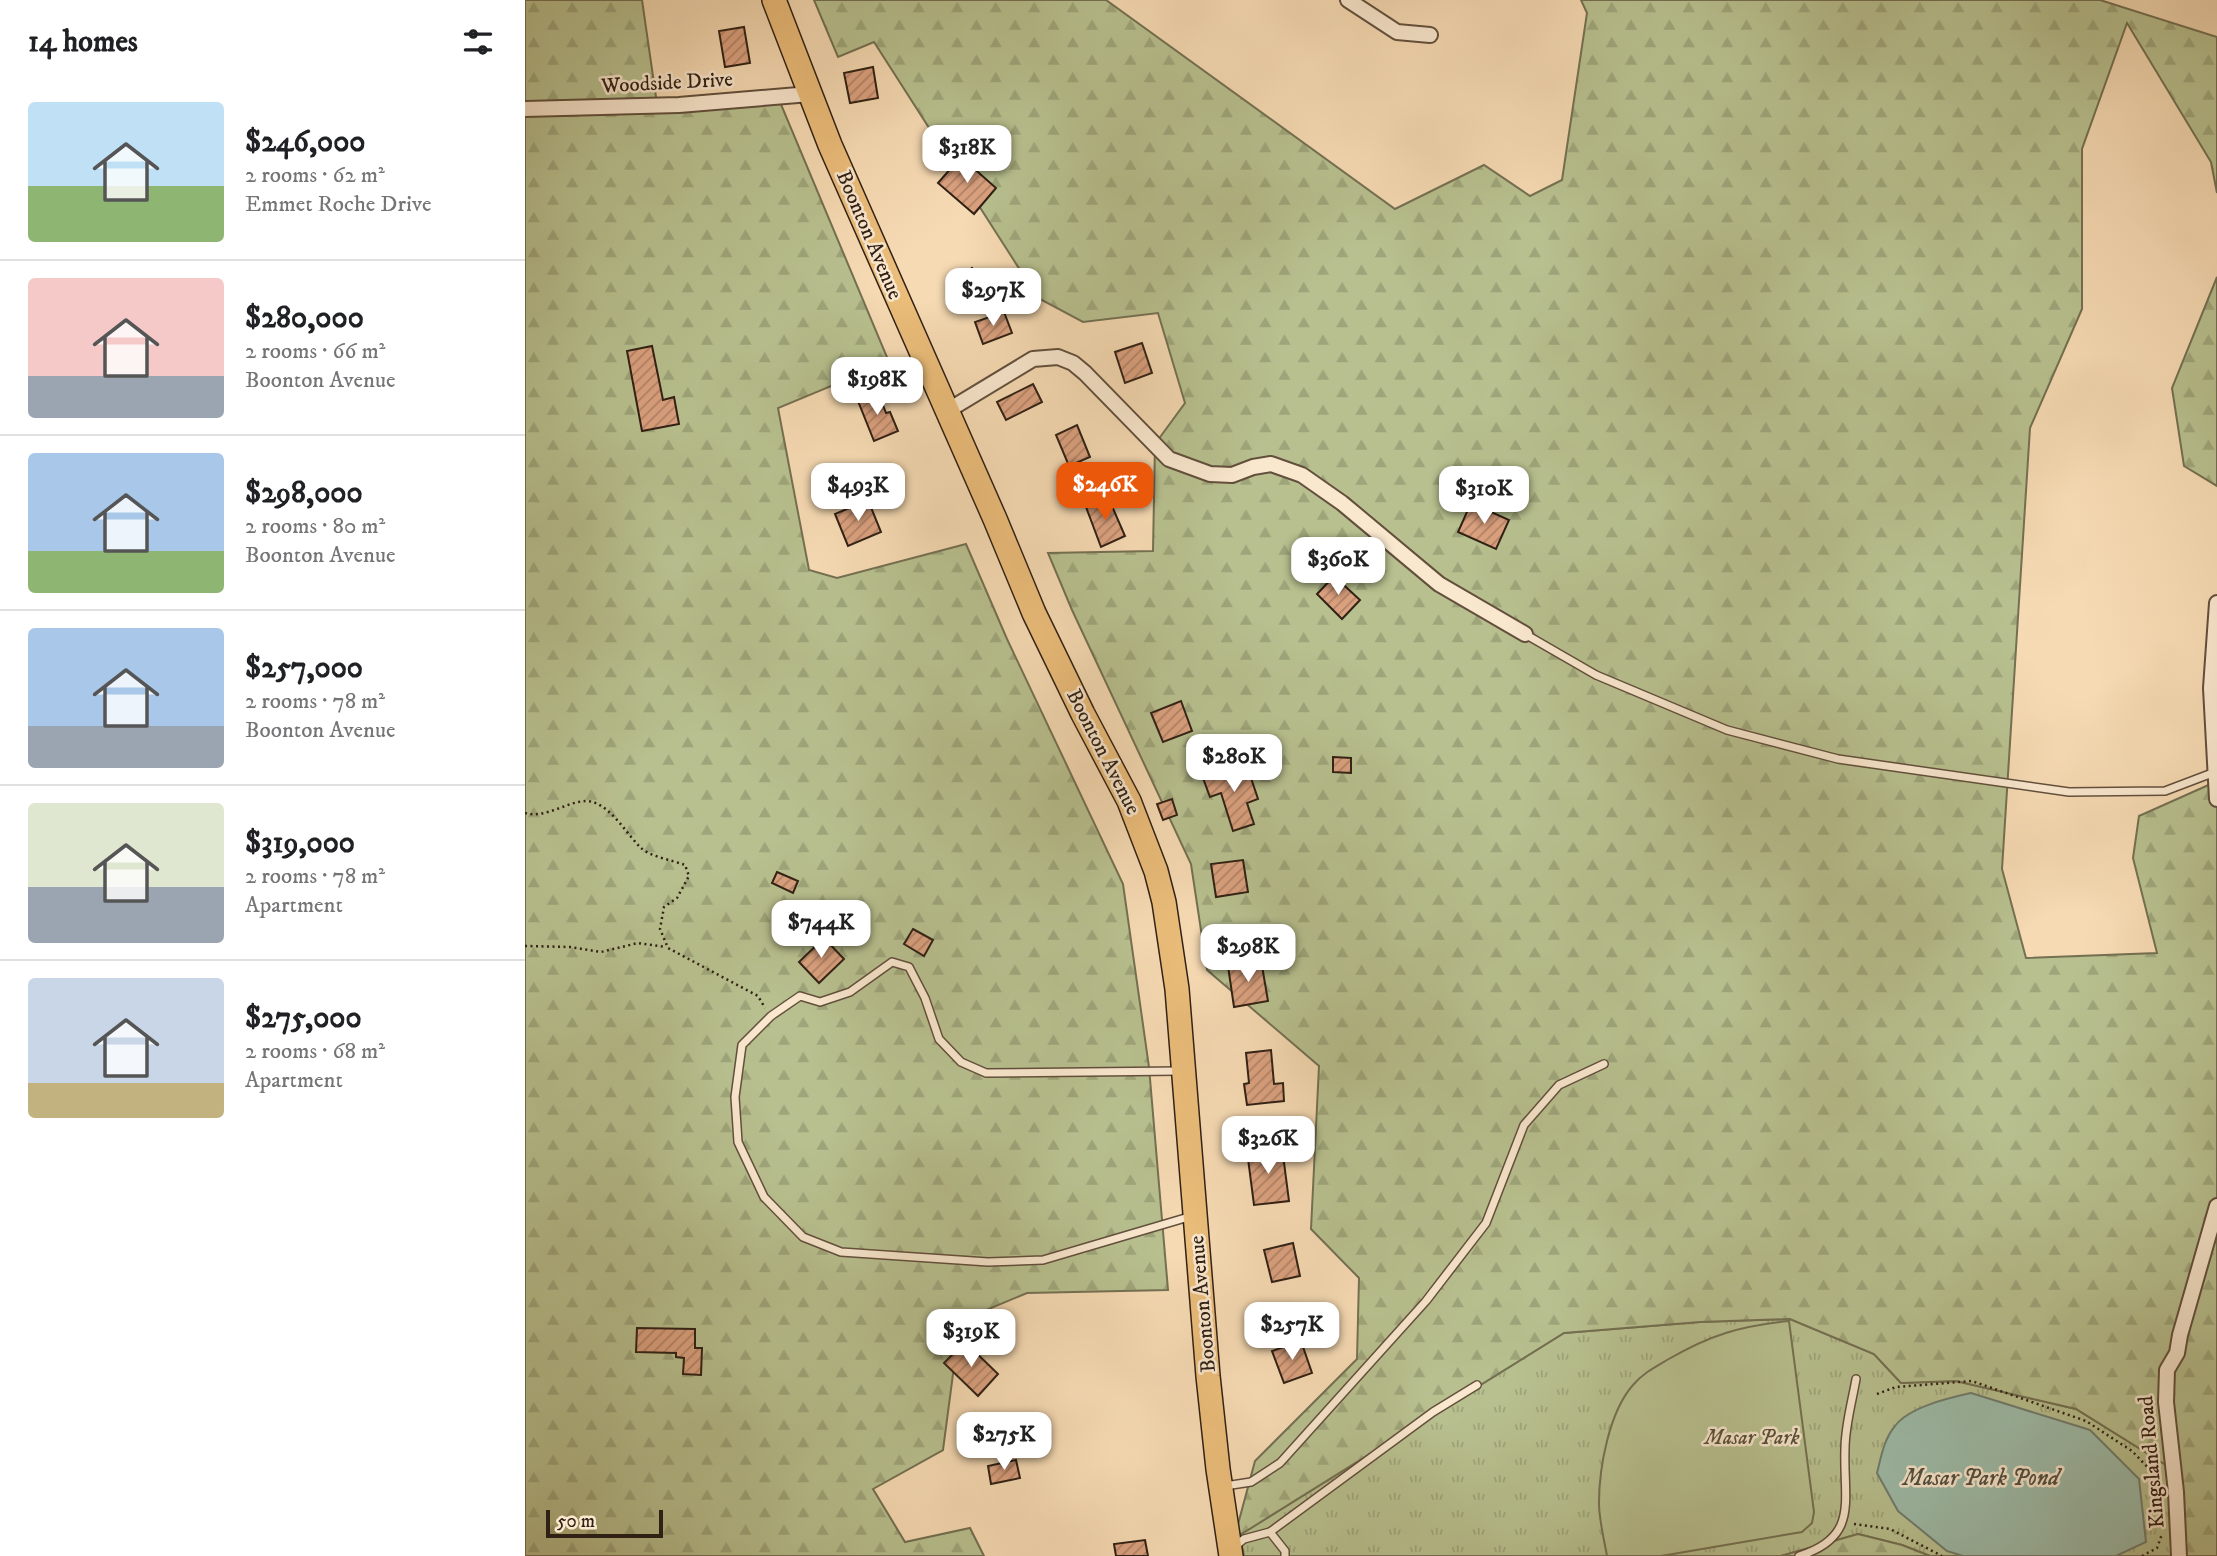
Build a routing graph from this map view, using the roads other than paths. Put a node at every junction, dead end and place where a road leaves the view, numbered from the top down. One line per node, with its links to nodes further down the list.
1 (773, 0): 4 (main road, Boonton Avenue)
2 (1348, 0): 3 (street)
3 (1430, 34)
4 (810, 94): 5 (street, Woodside Drive); 6 (main road, Boonton Avenue)
5 (525, 108)
6 (947, 411): 8 (street); 12 (main road, Boonton Avenue)
7 (2217, 603): 9 (street)
8 (1525, 634): 9 (lane)
9 (2215, 772): 10 (street)
10 (2217, 799)
11 (1604, 1063): 17 (lane)
12 (1185, 1072): 14 (main road, Boonton Avenue); 14 (lane)
13 (2217, 1206): 22 (street, Kingsland Road)
14 (1196, 1215): 17 (main road, Boonton Avenue)
15 (1856, 1379): 21 (lane)
16 (1477, 1385): 18 (lane)
17 (1221, 1486): 19 (main road, Boonton Avenue)
18 (1270, 1532): 19 (lane); 20 (lane)
19 (1233, 1544)
20 (1285, 1556)
21 (1799, 1556)
22 (2179, 1556)

